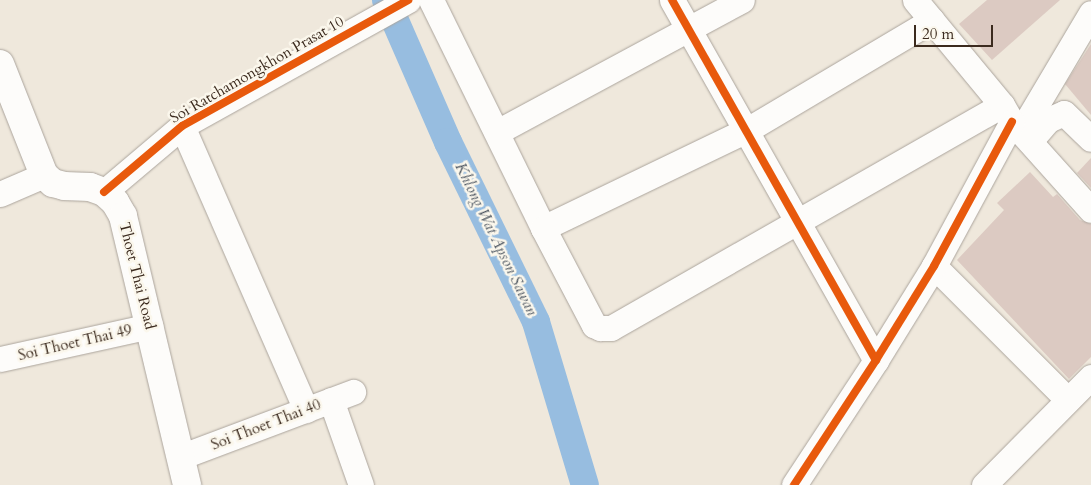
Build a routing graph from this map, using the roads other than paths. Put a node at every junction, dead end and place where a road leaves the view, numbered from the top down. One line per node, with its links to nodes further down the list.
1 (431, 0): 13 (street)
2 (672, 0): 8 (street)
3 (742, 0): 8 (street)
4 (915, 0): 7 (street)
5 (403, 3): 11 (street, Soi Ratchamongkhon Prasat 10)
6 (1091, 13): 10 (street)
7 (932, 20): 10 (street); 12 (street)
8 (689, 30): 12 (street); 13 (street)
9 (0, 64): 15 (main road)
10 (1016, 125): 14 (street); 18 (street); 19 (street); 21 (street)
11 (182, 126): 16 (street, Soi Ratchamongkhon Prasat 10); 27 (street)
12 (747, 130): 19 (street); 20 (street)
13 (497, 132): 20 (street)
14 (1091, 139)
15 (44, 175): 16 (main road); 17 (street)
16 (104, 192): 22 (main road, Thoet Thai Road)
17 (0, 194)
18 (1091, 210)
19 (799, 221): 20 (street); 24 (street)
20 (543, 228)
21 (934, 266): 24 (street); 26 (street)
22 (150, 326): 23 (street, Soi Thoet Thai 49); 28 (main road, Thoet Thai Road)
23 (0, 359)
24 (876, 360): 31 (street)
25 (1091, 376): 26 (street)
26 (1067, 399): 32 (street)
27 (306, 410): 28 (street, Soi Thoet Thai 40); 30 (street, Soi Thoet Thai 40)
28 (180, 457): 29 (main road, Thoet Thai Road)
29 (187, 485)
30 (361, 485)
31 (794, 485)
32 (984, 485)

